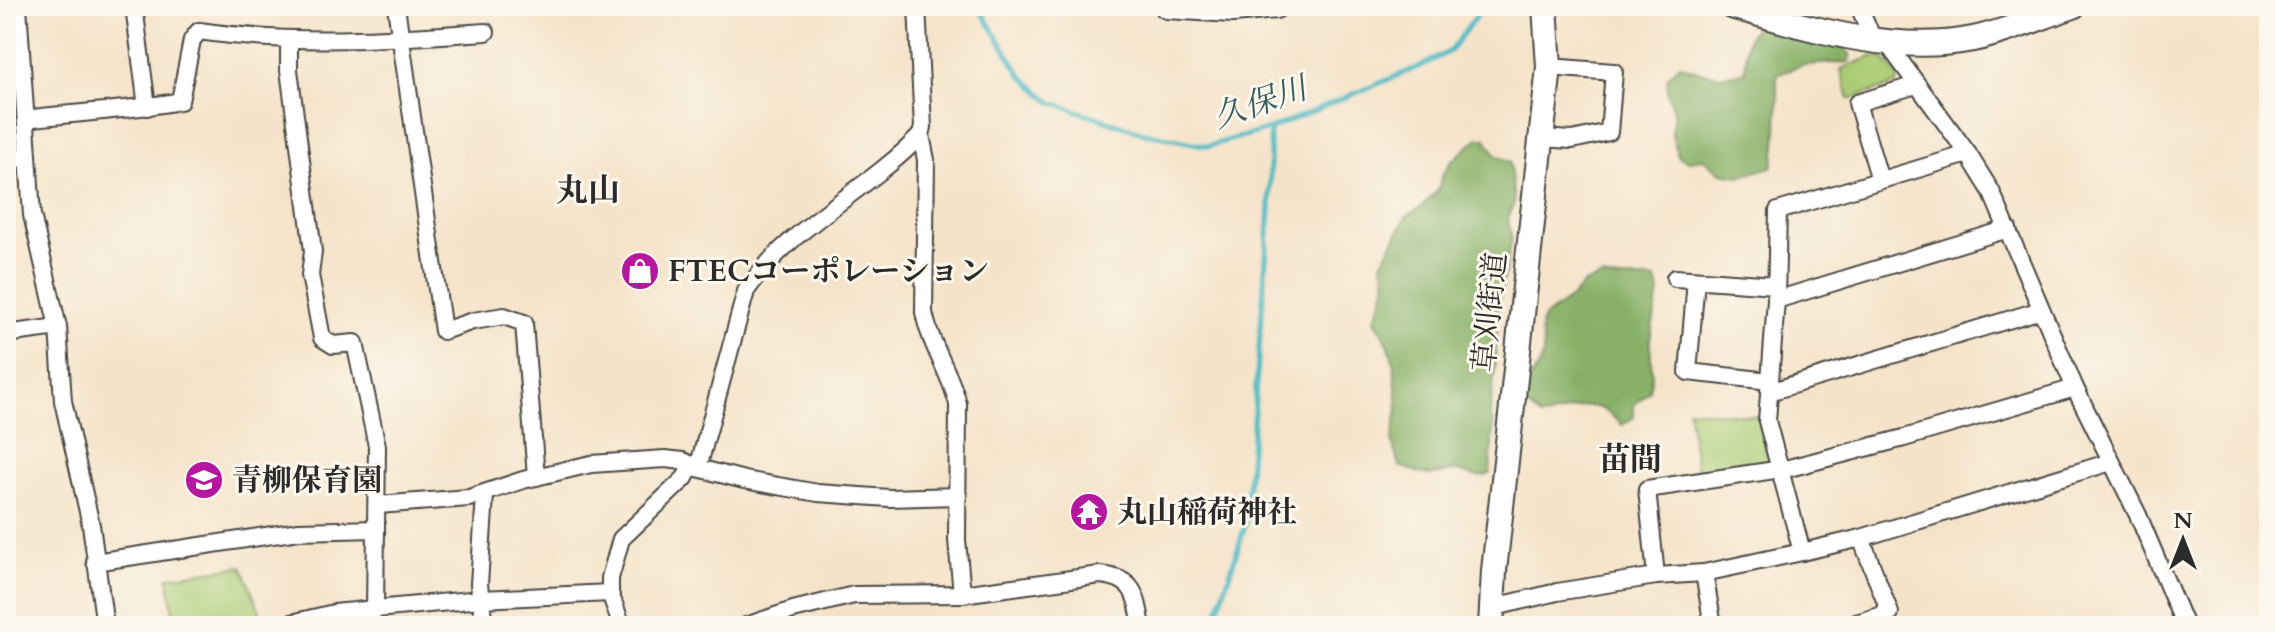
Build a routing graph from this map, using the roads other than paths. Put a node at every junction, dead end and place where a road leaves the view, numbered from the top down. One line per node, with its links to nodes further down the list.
1 (18, 6): 19 (street)
2 (134, 6): 20 (street)
3 (396, 6): 13 (street)
4 (917, 6): 22 (street)
5 (1167, 6): 11 (street)
6 (1275, 6): 11 (street)
7 (1545, 6): 16 (street, 草刈街道)
8 (1731, 6): 15 (street)
9 (1859, 6): 15 (street)
10 (2073, 6): 15 (street)
11 (1233, 8)
12 (486, 32): 13 (street)
13 (401, 38): 14 (street); 40 (street)
14 (289, 40): 20 (street); 43 (street)
15 (1881, 42): 17 (street)
16 (1549, 67): 23 (street, 草刈街道); 23 (street)
17 (1916, 85): 24 (street); 27 (street)
18 (6, 88): 19 (street)
19 (25, 88): 21 (street)
20 (147, 107): 21 (street)
21 (26, 119): 25 (street)
22 (921, 135): 38 (street); 42 (street)
23 (1541, 138): 54 (street, 草刈街道)
24 (1968, 154): 27 (street); 28 (street)
25 (26, 158): 26 (street); 33 (street)
26 (6, 159)
27 (1880, 180): 31 (street)
28 (2008, 229): 31 (street); 32 (street)
29 (1675, 278): 30 (street)
30 (1696, 280): 31 (street); 35 (street)
31 (1776, 292): 35 (street)
32 (2041, 310): 35 (street); 36 (street)
33 (58, 327): 34 (street); 47 (street)
34 (6, 334)
35 (1769, 387): 39 (street)
36 (2075, 388): 37 (street); 39 (street)
37 (2111, 462): 45 (street); 63 (street)
38 (694, 467): 40 (street); 42 (street); 50 (street)
39 (1779, 470): 46 (street); 49 (street)
40 (536, 477): 41 (street)
41 (485, 495): 43 (street); 52 (street)
42 (958, 496): 51 (street)
43 (378, 505): 44 (street)
44 (376, 529): 47 (street); 53 (street)
45 (1861, 538): 46 (street); 62 (street)
46 (1802, 552): 48 (street)
47 (95, 562): 55 (street)
48 (1704, 573): 49 (street); 61 (street)
49 (1656, 576): 54 (street)
50 (610, 593): 52 (street); 58 (street)
51 (962, 594): 59 (street); 60 (street)
52 (481, 599): 53 (street); 57 (street)
53 (375, 610): 56 (street)
54 (1491, 617)
55 (105, 626)
56 (279, 626)
57 (484, 626)
58 (622, 626)
59 (746, 626)
60 (1142, 626)
61 (1713, 626)
62 (1846, 626)
63 (2185, 626)

